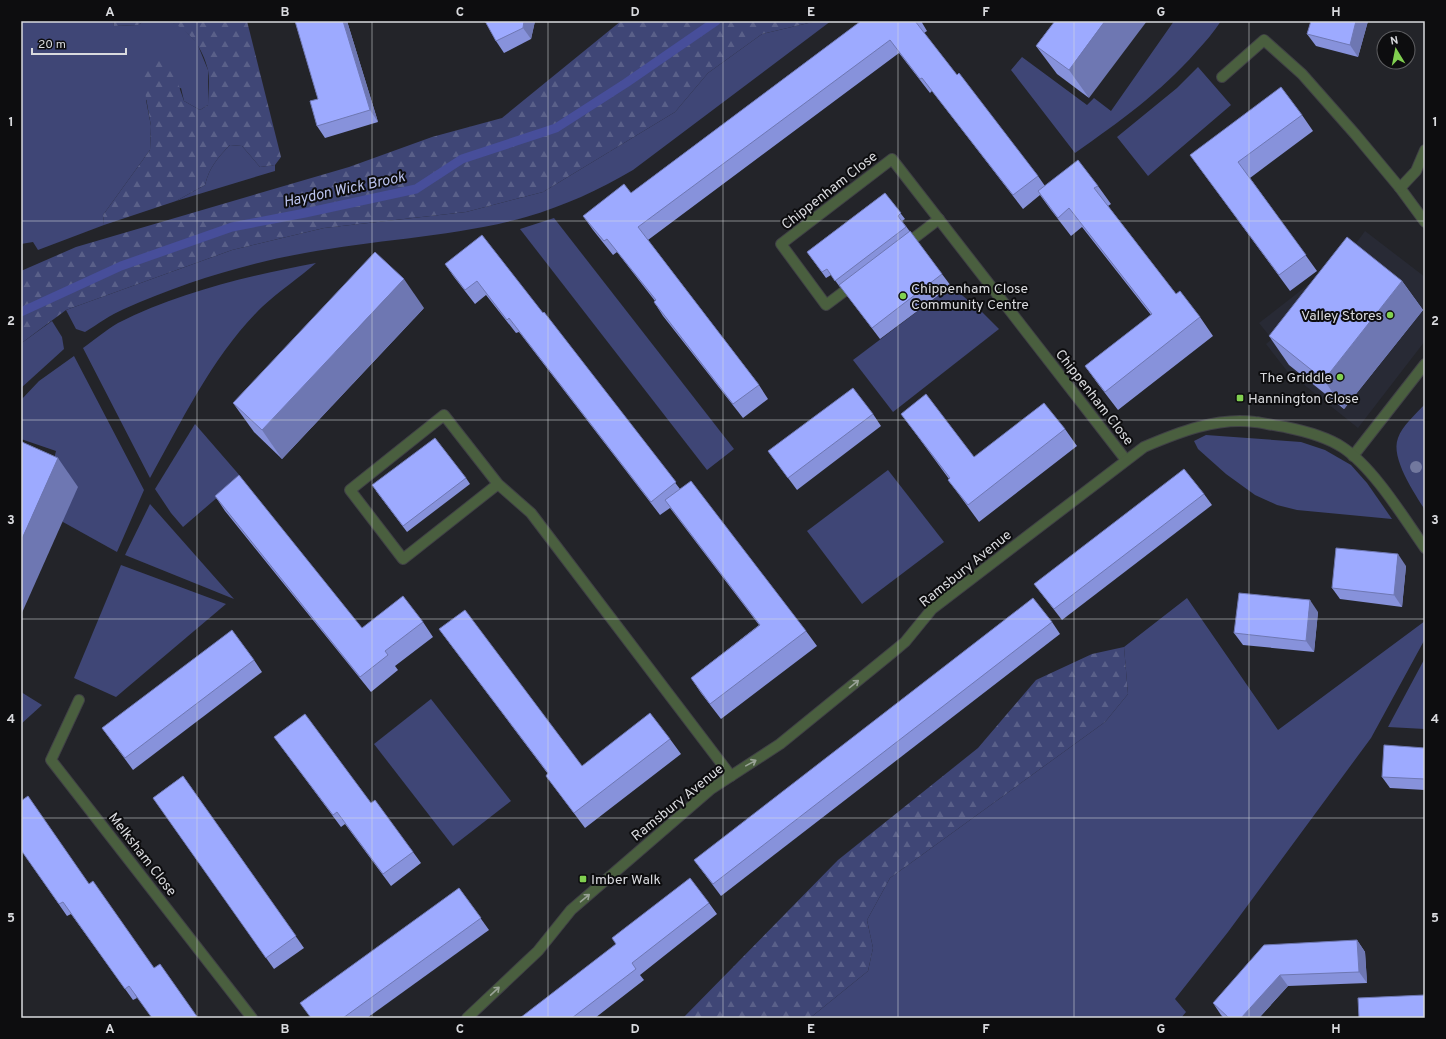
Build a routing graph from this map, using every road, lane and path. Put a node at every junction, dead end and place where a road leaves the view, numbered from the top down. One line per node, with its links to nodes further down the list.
1 (1222, 77): 3 (street)
2 (1425, 150): 3 (street)
3 (1400, 188): 5 (street)
4 (939, 219): 6 (street); 7 (street, Chippenham Close); 10 (street, Chippenham Close)
5 (1425, 222)
6 (895, 252)
7 (864, 276)
8 (1425, 364): 9 (street)
9 (1354, 456): 10 (street, Ramsbury Avenue); 12 (street, Ramsbury Avenue)
10 (1126, 460): 14 (street, Ramsbury Avenue, one-way to 10)
11 (498, 484): 11 (street); 14 (street)
12 (1425, 548)
13 (79, 700): 15 (street, Melksham Close)
14 (731, 776): 16 (street, Ramsbury Avenue, one-way to 14)
15 (252, 1018)
16 (467, 1018)

